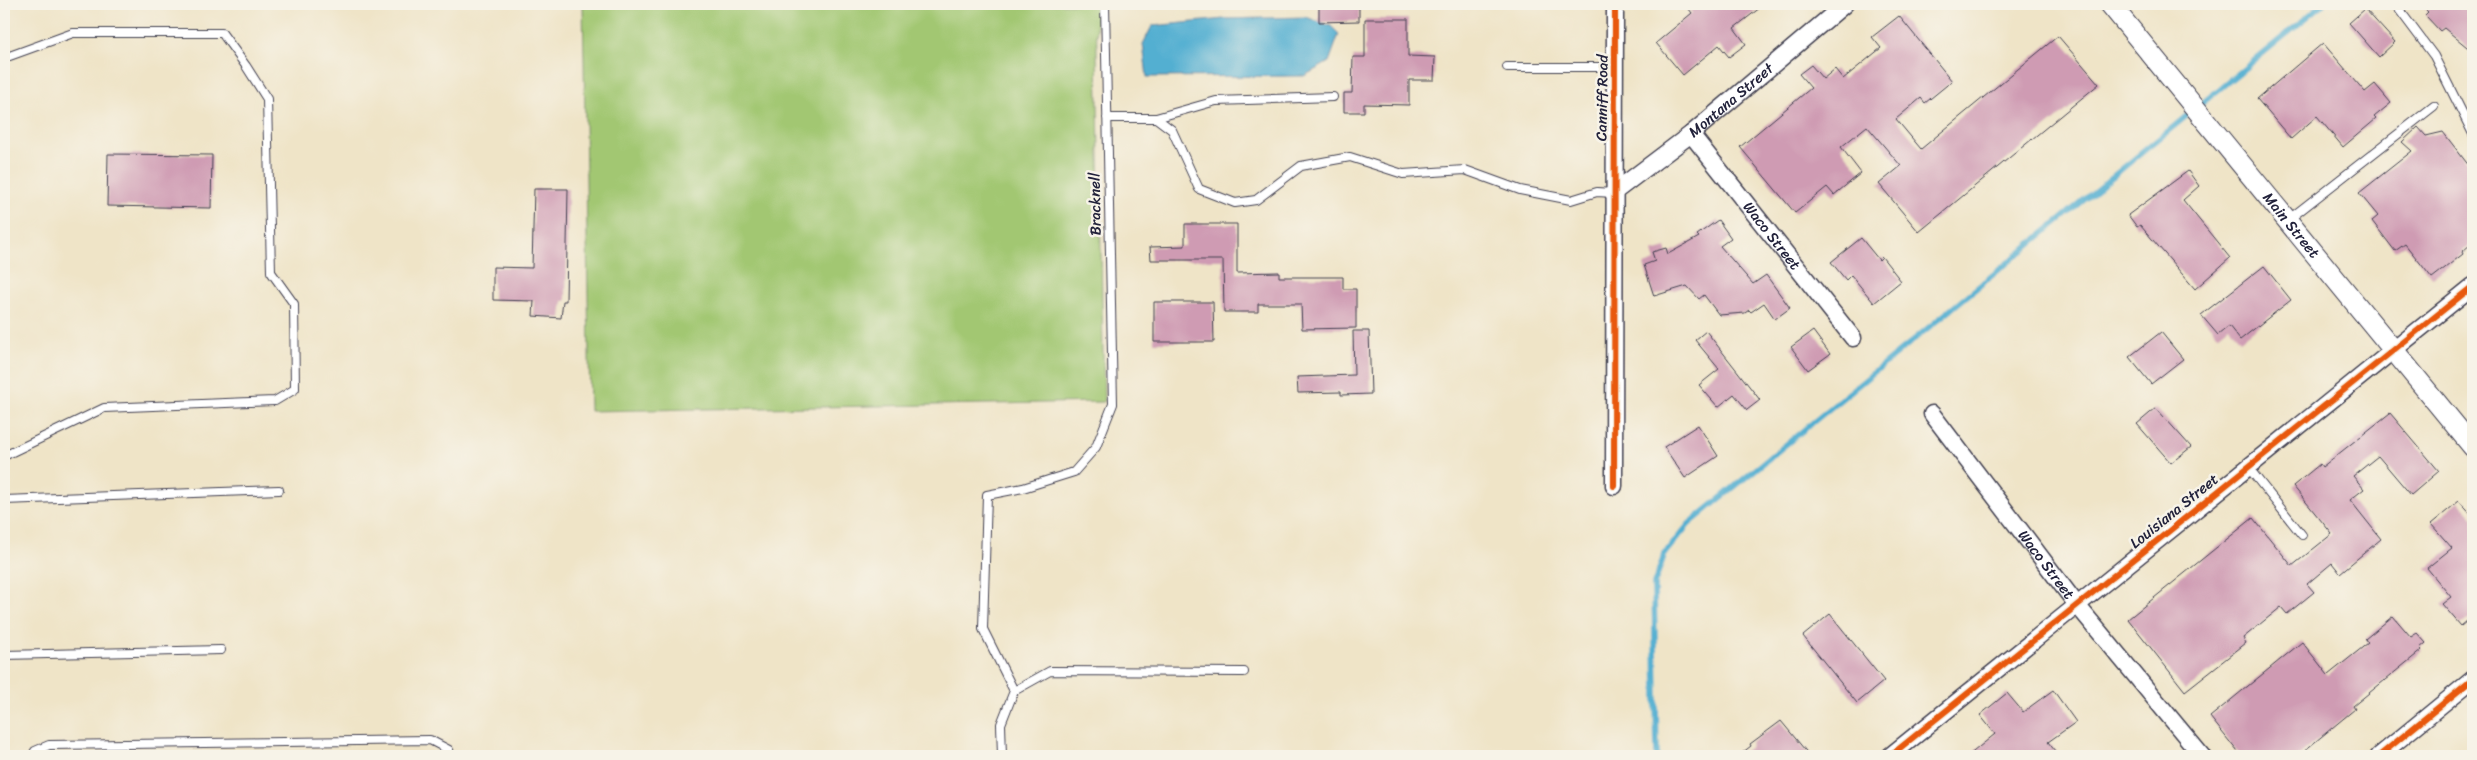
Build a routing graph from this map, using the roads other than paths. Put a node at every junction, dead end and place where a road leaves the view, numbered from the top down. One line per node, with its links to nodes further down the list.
1 (1105, 4): 11 (lane, Bracknell)
2 (1615, 4): 8 (street, Canniff Road)
3 (1845, 4): 13 (street, Montana Street)
4 (2110, 4): 16 (street, Main Street)
5 (2395, 4): 14 (lane)
6 (4, 58): 22 (lane)
7 (1507, 67): 8 (lane)
8 (1615, 67): 15 (street, Canniff Road)
9 (1333, 96): 12 (lane)
10 (2434, 106): 16 (lane)
11 (1107, 118): 12 (lane); 33 (lane, Bracknell)
12 (1156, 118): 15 (lane)
13 (1690, 134): 15 (street, Montana Street); 18 (street, Waco Street)
14 (2473, 134)
15 (1613, 193): 24 (street, Canniff Road)
16 (2288, 220): 19 (street, Main Street)
17 (2473, 286): 19 (street, Louisiana Street)
18 (1853, 338)
19 (2394, 350): 21 (street, Main Street); 23 (street, Louisiana Street)
20 (1932, 414): 28 (street, Waco Street)
21 (2473, 447)
22 (4, 456)
23 (2248, 467): 27 (lane); 28 (street, Louisiana Street)
24 (1614, 486)
25 (279, 490): 26 (lane)
26 (4, 500)
27 (2302, 535)
28 (2078, 605): 37 (street, Louisiana Street); 38 (street, Waco Street)
29 (221, 650): 30 (lane)
30 (4, 655)
31 (1244, 672): 33 (lane)
32 (2473, 679): 39 (street)
33 (1014, 691): 36 (lane)
34 (32, 756): 35 (lane)
35 (451, 756)
36 (1002, 756)
37 (1890, 756)
38 (2202, 756)
39 (2379, 756)

